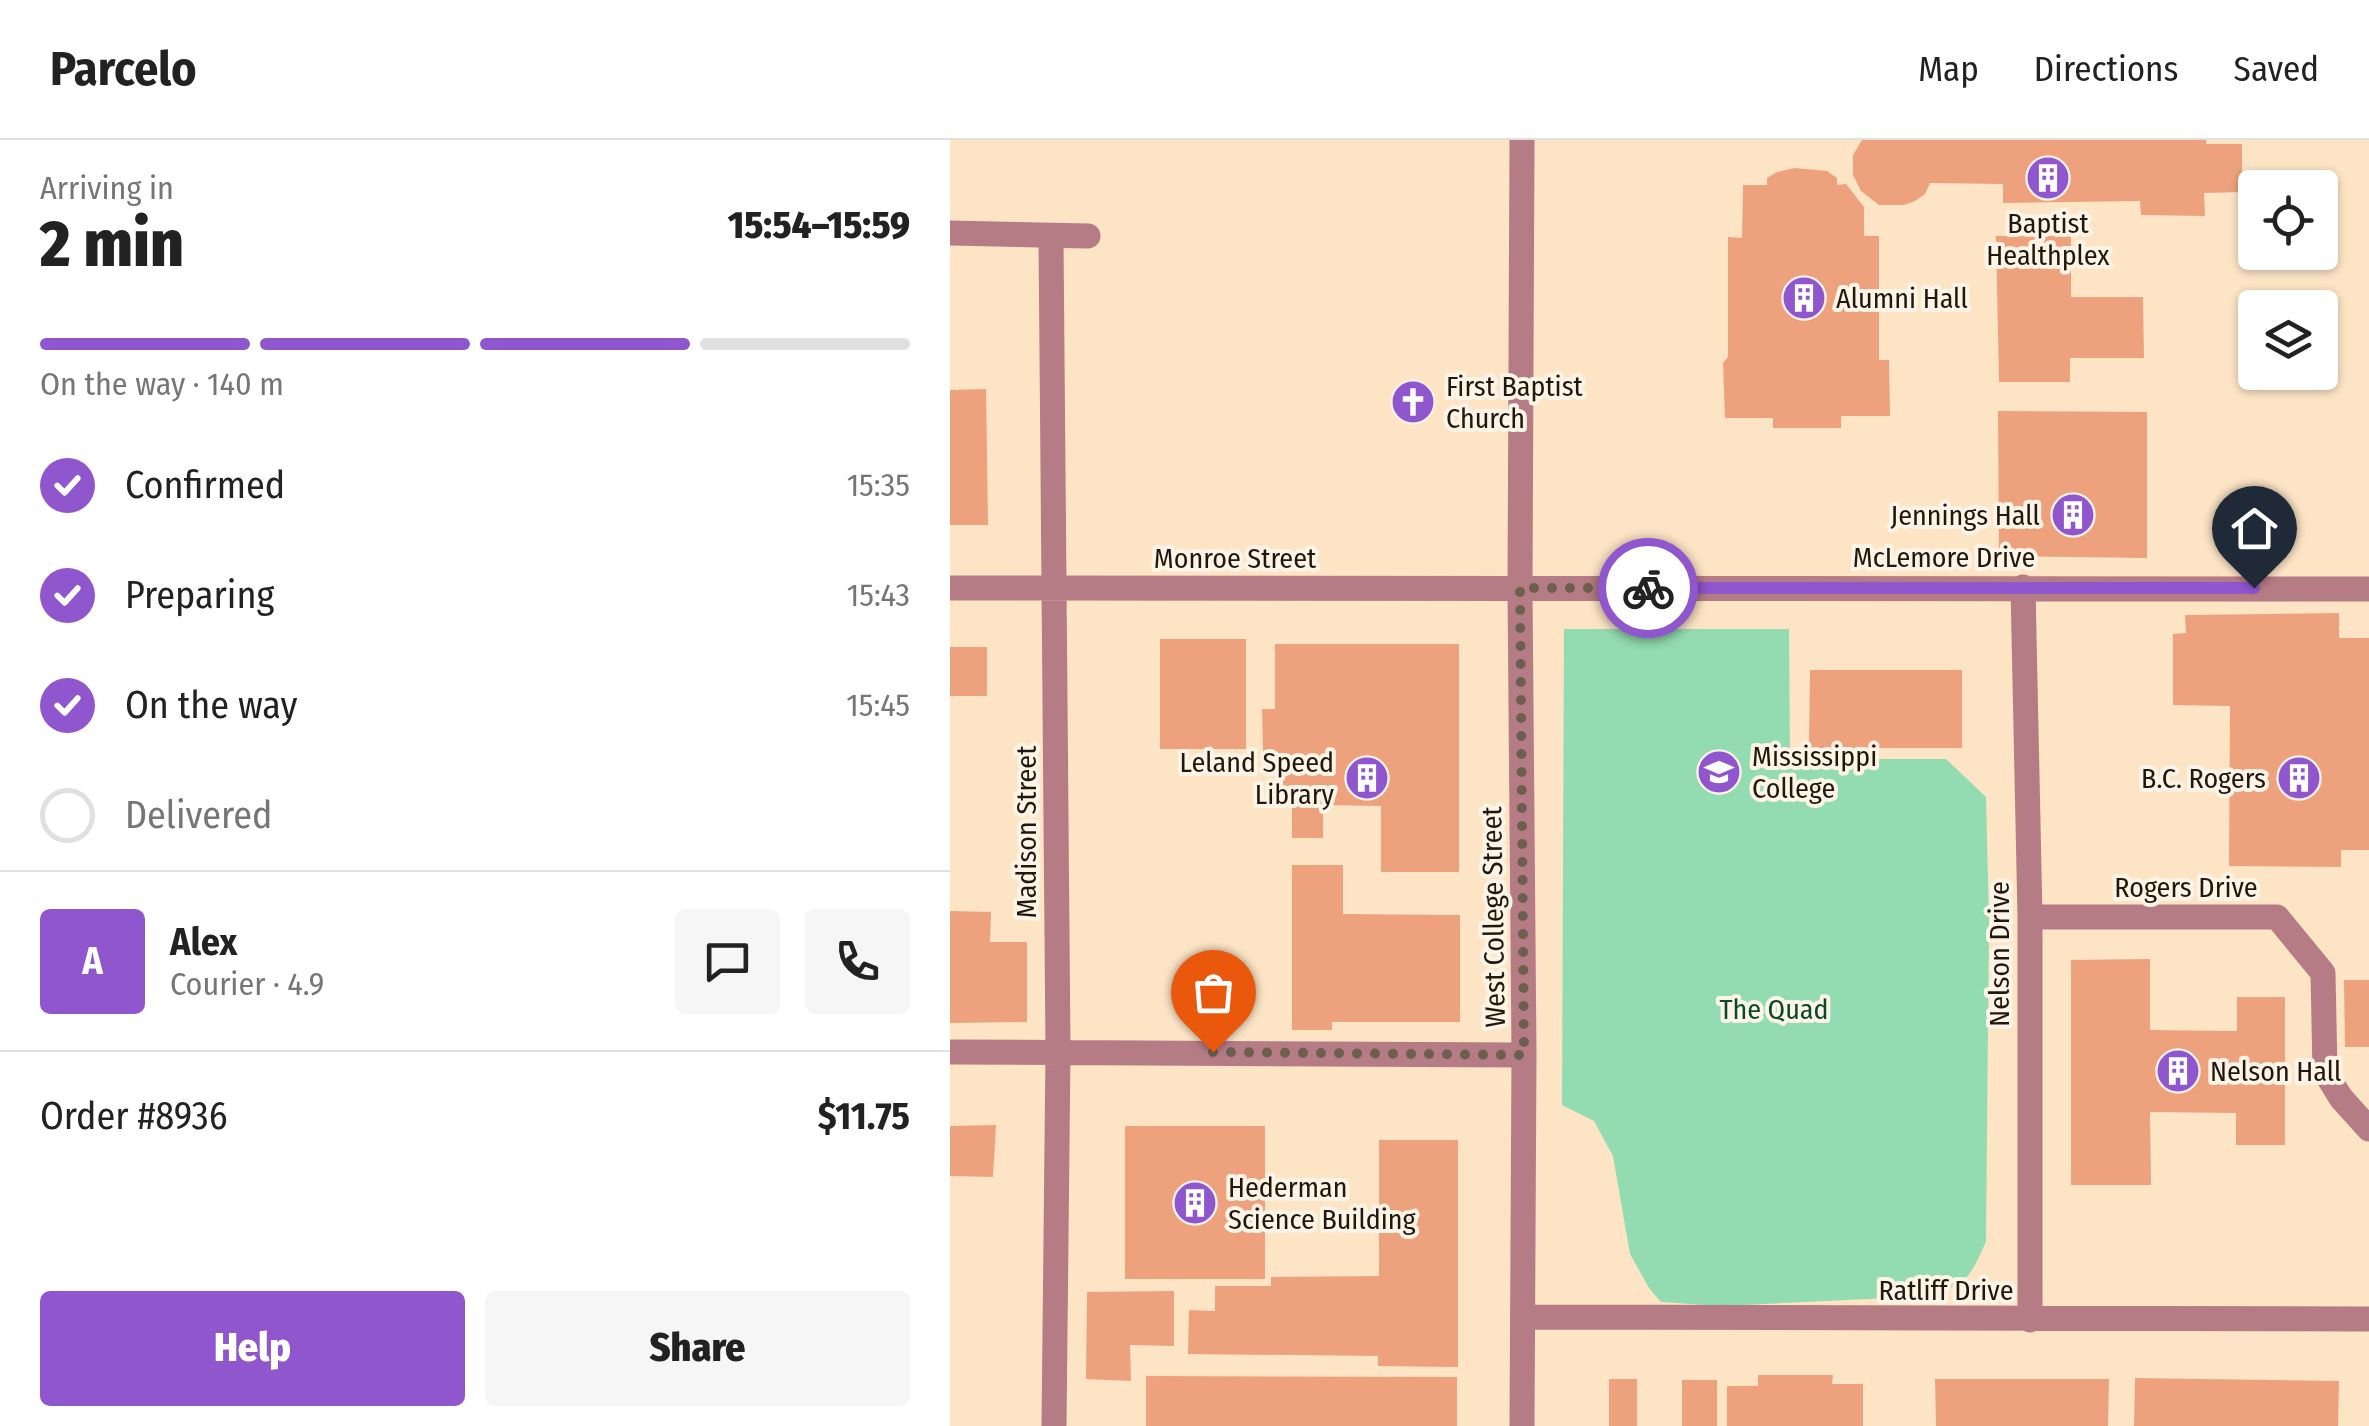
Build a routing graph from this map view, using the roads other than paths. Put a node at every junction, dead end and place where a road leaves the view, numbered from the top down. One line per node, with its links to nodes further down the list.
1 (1522, 140): 8 (street, West College Street)
2 (950, 233): 4 (street)
3 (1088, 236): 4 (street)
4 (1051, 238): 7 (street, Madison Street)
5 (2023, 587): 8 (street, McLemore Drive); 9 (street, McLemore Drive); 10 (street, Nelson Drive)
6 (950, 588): 7 (street, Monroe Street)
7 (1054, 588): 8 (street, Monroe Street); 11 (street, Madison Street)
8 (1520, 588): 13 (street, West College Street)
9 (2369, 589)
10 (2030, 916): 14 (street, Rogers Drive); 17 (street, Nelson Drive)
11 (1058, 1051): 12 (street); 13 (street); 18 (street, Madison Street)
12 (950, 1052)
13 (1524, 1055): 15 (street, West College Street)
14 (2369, 1129)
15 (1524, 1317): 17 (street, Ratliff Drive); 19 (street, West College Street)
16 (2369, 1319): 17 (street, Ratliff Drive)
17 (2030, 1320)
18 (1054, 1426)
19 (1522, 1426)

